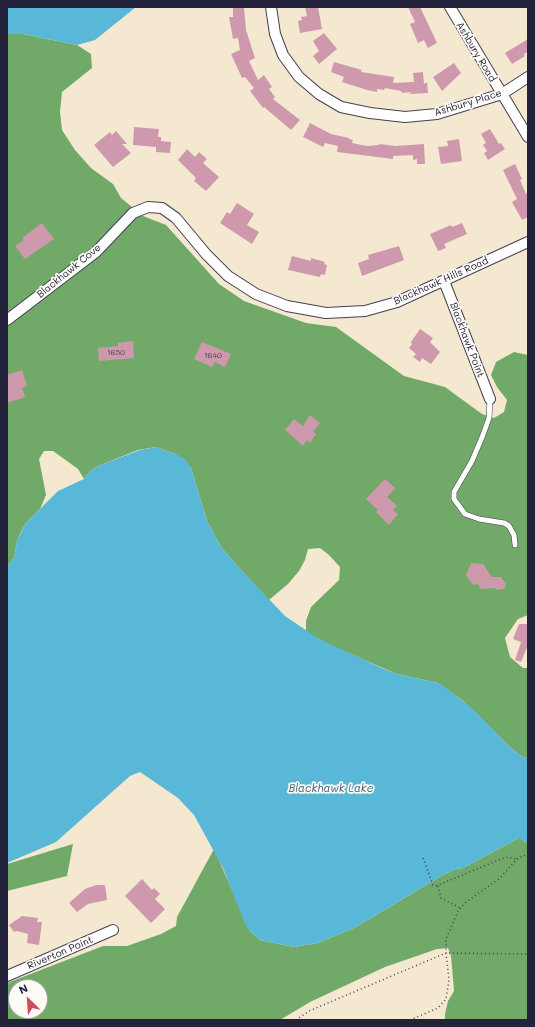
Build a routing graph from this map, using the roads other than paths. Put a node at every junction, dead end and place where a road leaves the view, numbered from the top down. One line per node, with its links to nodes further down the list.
1 (271, 7): 4 (street, Ashbury Place)
2 (450, 7): 4 (street, Ashbury Road)
3 (528, 77): 4 (street, Ashbury Place)
4 (502, 94): 5 (street, Ashbury Road)
5 (528, 137)
6 (148, 207): 8 (street, Blackhawk Hills Road); 9 (street, Blackhawk Cove)
7 (528, 242): 8 (street, Blackhawk Hills Road)
8 (444, 281): 10 (street, Blackhawk Point)
9 (7, 320)
10 (490, 399): 11 (lane)
11 (515, 545)
12 (113, 930): 13 (street, Riverton Point)
13 (7, 976)

